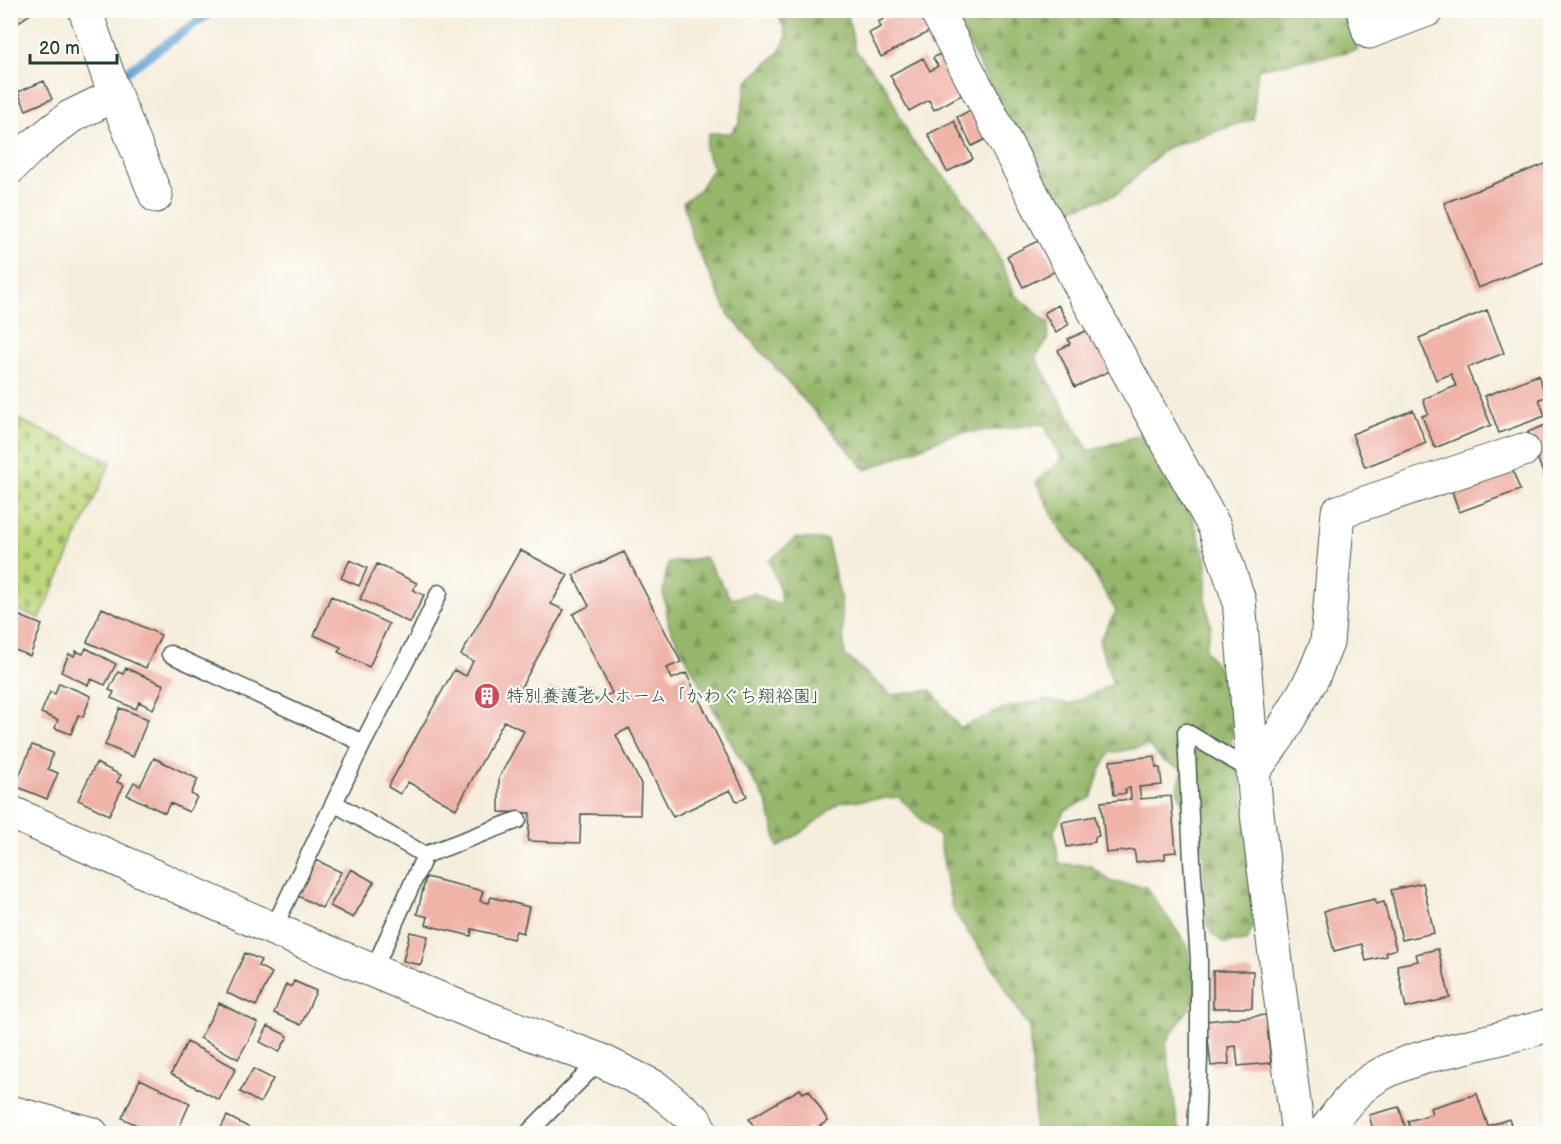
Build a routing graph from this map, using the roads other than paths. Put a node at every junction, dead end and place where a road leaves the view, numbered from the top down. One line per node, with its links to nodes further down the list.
1 (85, 10): 5 (street)
2 (936, 10): 12 (street)
3 (1364, 10): 4 (street)
4 (1427, 10)
5 (115, 95): 6 (street); 7 (street)
6 (10, 168)
7 (156, 196)
8 (1523, 450): 12 (street)
9 (439, 593): 11 (lane)
10 (170, 654): 11 (lane)
11 (363, 743): 13 (lane)
12 (1253, 772): 25 (lane); 26 (street)
13 (334, 803): 16 (lane); 17 (lane)
14 (10, 812): 17 (street)
15 (518, 820): 16 (lane)
16 (425, 855): 18 (lane)
17 (273, 929): 18 (street)
18 (373, 970): 20 (street)
19 (1551, 1025): 27 (street)
20 (600, 1060): 23 (lane); 24 (street)
21 (10, 1112): 22 (street)
22 (92, 1134)
23 (527, 1134)
24 (702, 1134)
25 (1196, 1134)
26 (1298, 1134)
27 (1323, 1134)

